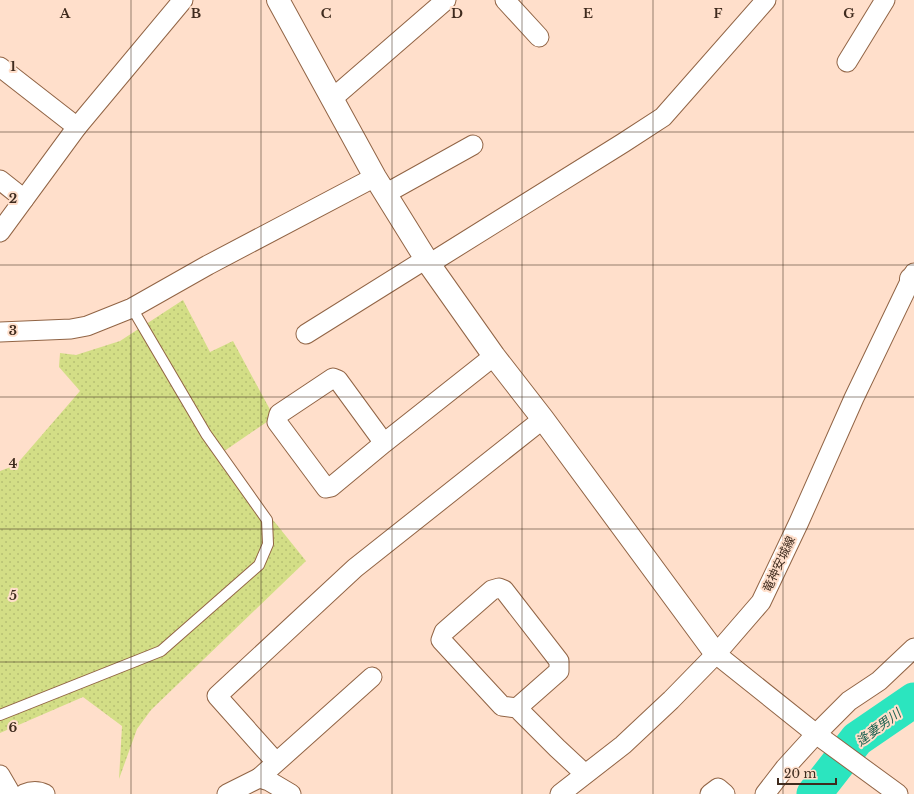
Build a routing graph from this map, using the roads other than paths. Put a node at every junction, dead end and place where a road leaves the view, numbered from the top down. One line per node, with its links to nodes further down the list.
1 (183, 0): 11 (street)
2 (278, 0): 10 (street)
3 (446, 0): 10 (street)
4 (505, 0): 7 (street)
5 (766, 0): 17 (street)
6 (885, 0): 8 (street)
7 (539, 37)
8 (847, 62)
9 (0, 67): 11 (street)
10 (333, 98): 14 (street)
11 (77, 127): 15 (street)
12 (473, 146): 14 (street)
13 (0, 180): 15 (street)
14 (380, 186): 17 (street); 19 (street)
15 (24, 199): 16 (street)
16 (0, 232)
17 (427, 262): 21 (street); 22 (street)
18 (913, 278): 26 (street, 竜神安城線)
19 (132, 308): 20 (street); 29 (lane)
20 (0, 332)
21 (306, 334)
22 (494, 356): 23 (street); 24 (street)
23 (543, 419): 26 (street); 31 (street)
24 (384, 443): 24 (street)
25 (914, 648): 30 (street)
26 (716, 654): 30 (street); 32 (street, 竜神安城線)
27 (372, 676): 31 (street)
28 (517, 708): 28 (street); 32 (street)
29 (0, 715)
30 (819, 737): 35 (street); 44 (street)
31 (276, 762): 34 (street)
32 (584, 774): 41 (street, 竜神安城線)
33 (0, 775): 36 (street)
34 (259, 778): 39 (street); 40 (street)
35 (894, 791)
36 (11, 794)
37 (24, 794): 38 (street)
38 (45, 794)
39 (227, 794)
40 (292, 794)
41 (560, 794)
42 (710, 794): 43 (street)
43 (725, 794)
44 (765, 794)

